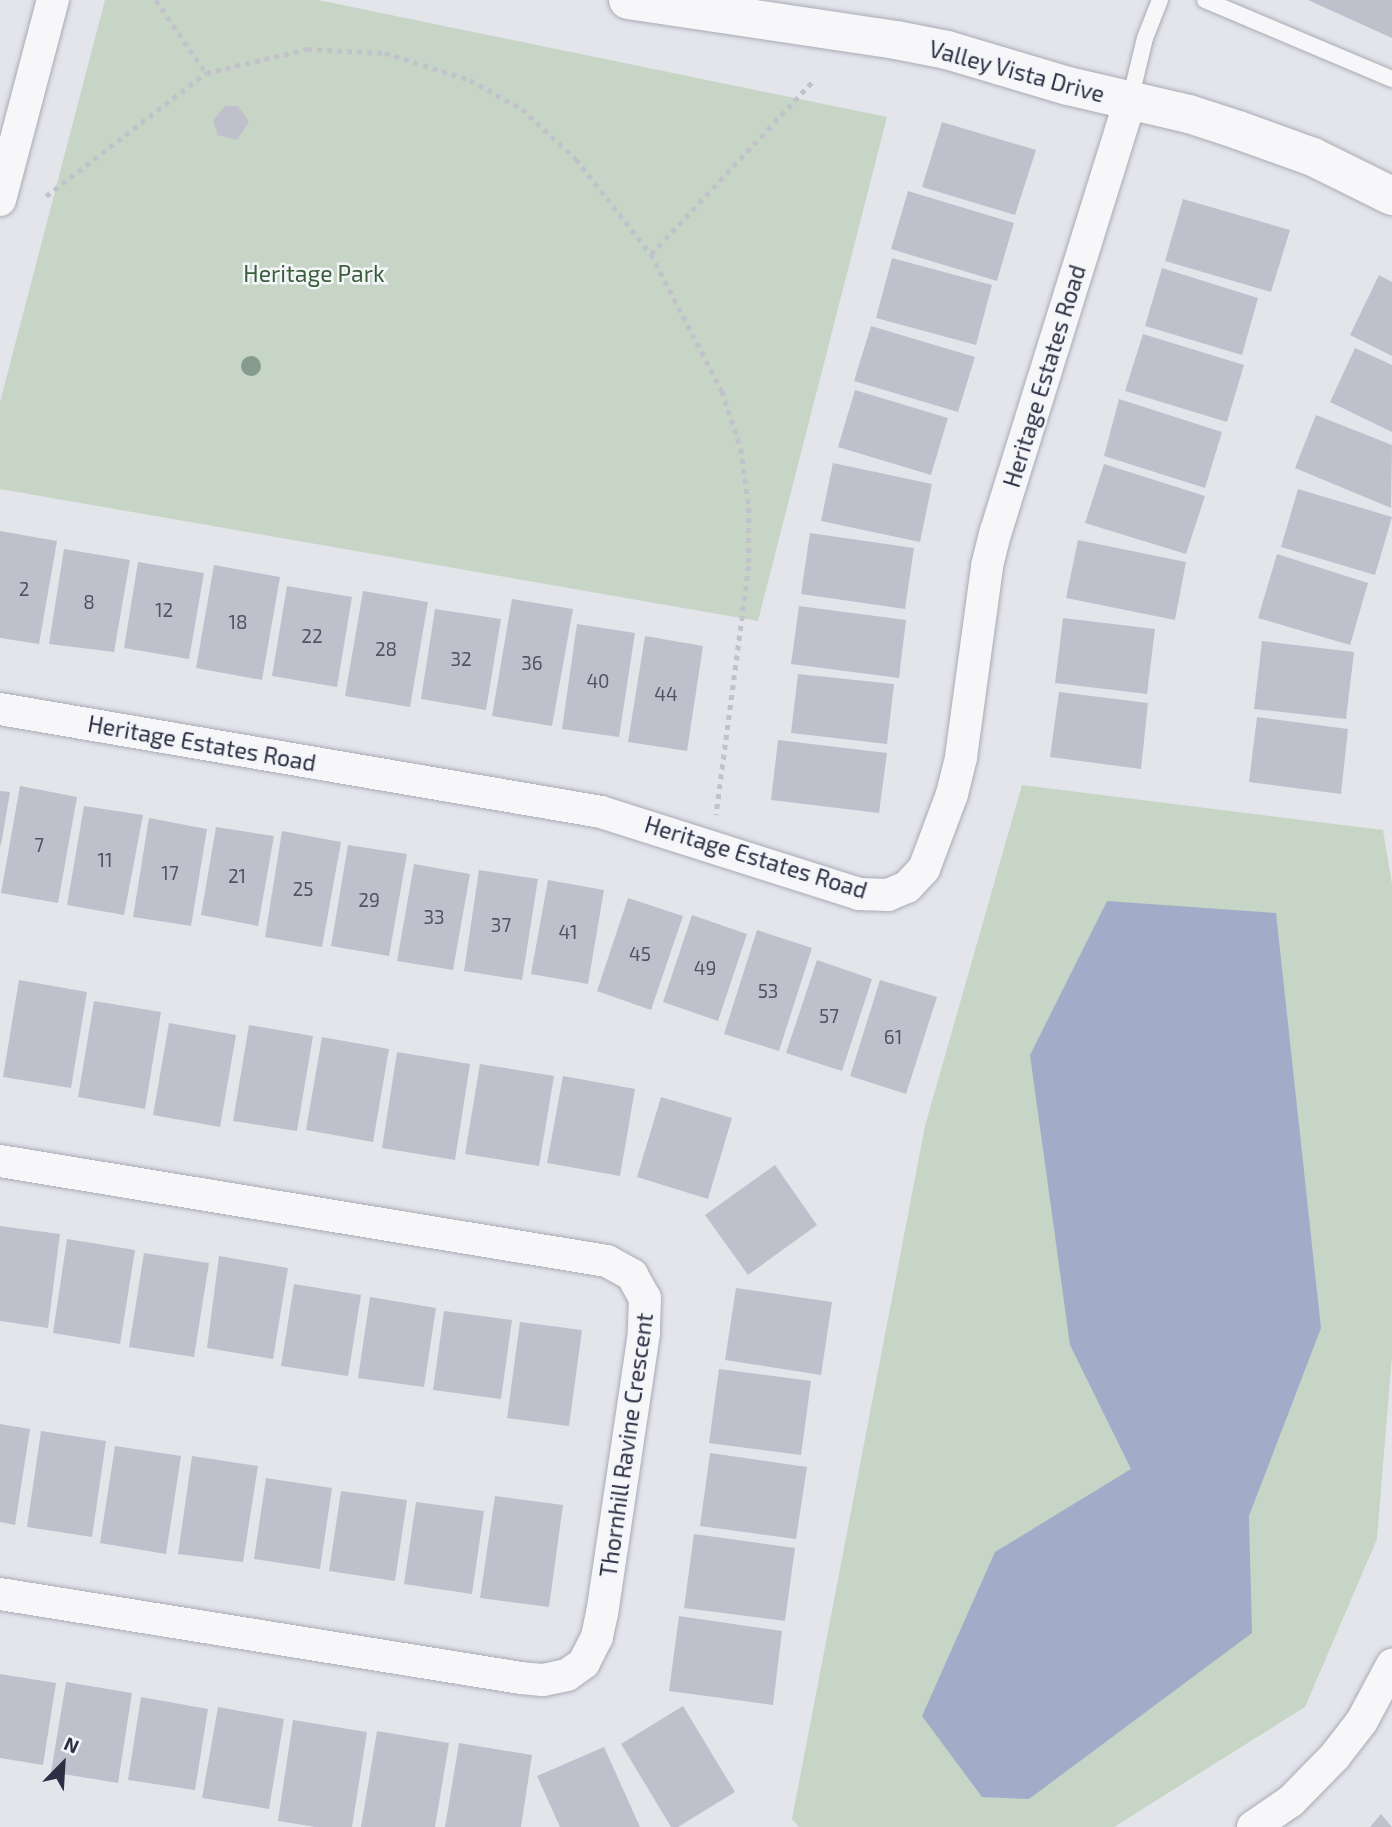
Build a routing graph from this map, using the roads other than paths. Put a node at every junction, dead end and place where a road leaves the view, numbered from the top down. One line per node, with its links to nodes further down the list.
1 (53, 0): 8 (street)
2 (628, 0): 6 (street, Valley Vista Drive)
3 (1160, 0): 6 (lane)
4 (1205, 0): 5 (lane)
5 (1392, 79)
6 (1130, 100): 7 (street, Valley Vista Drive); 9 (street, Heritage Estates Road)
7 (1392, 196)
8 (0, 200)
9 (0, 709)
10 (0, 1161): 11 (street, Thornhill Ravine Crescent)
11 (0, 1594)
12 (1392, 1665): 13 (street)
13 (1253, 1827)

